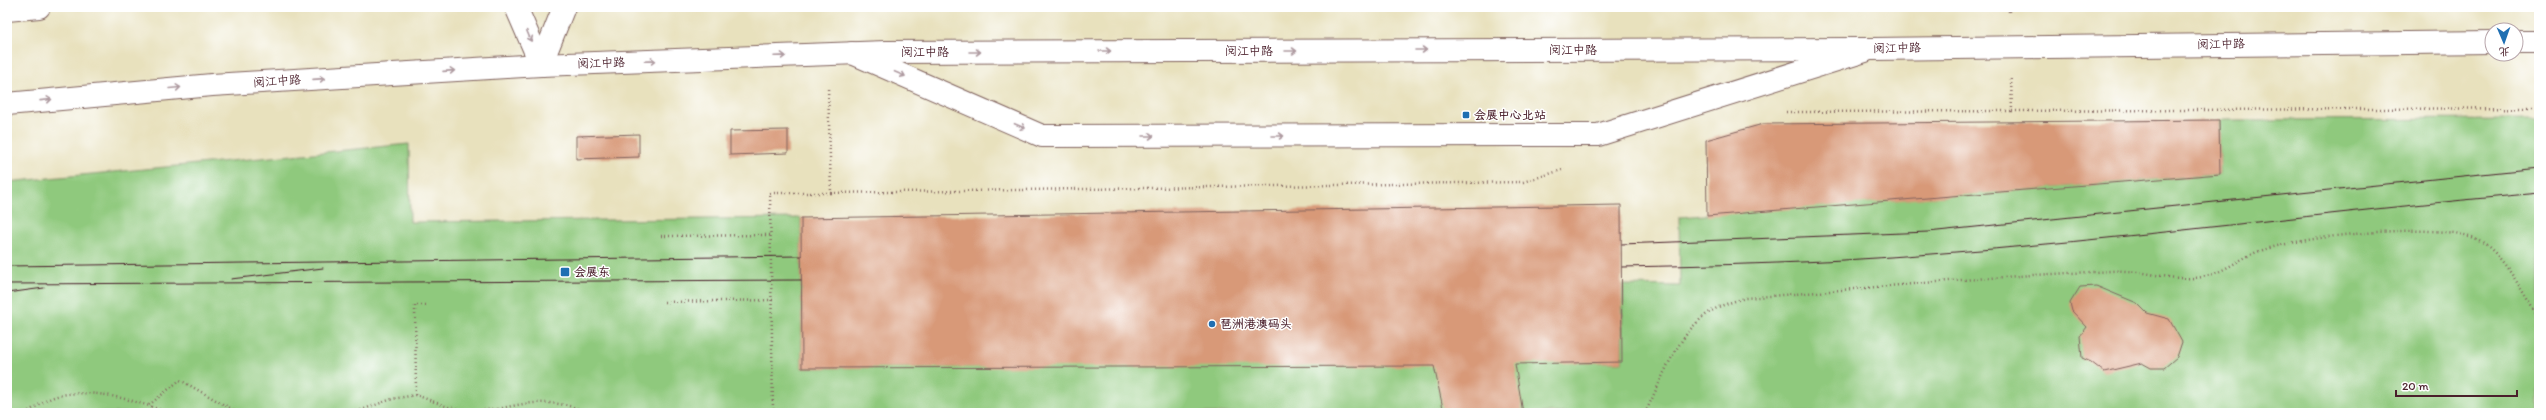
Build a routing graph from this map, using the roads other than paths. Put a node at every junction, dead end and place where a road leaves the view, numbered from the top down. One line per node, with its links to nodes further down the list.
1 (39, 7): 4 (main road)
2 (516, 7): 10 (main road, one-way to 10)
3 (564, 7): 10 (main road)
4 (7, 10)
5 (2484, 42): 8 (main road, 阅江中路)
6 (2524, 42): 7 (main road)
7 (2539, 42)
8 (1872, 49): 9 (main road, 阅江中路, one-way to 8); 9 (main road, one-way to 8)
9 (852, 53): 10 (main road, 阅江中路, one-way to 9)
10 (541, 65): 11 (main road, 阅江中路, one-way to 10)
11 (7, 104)

